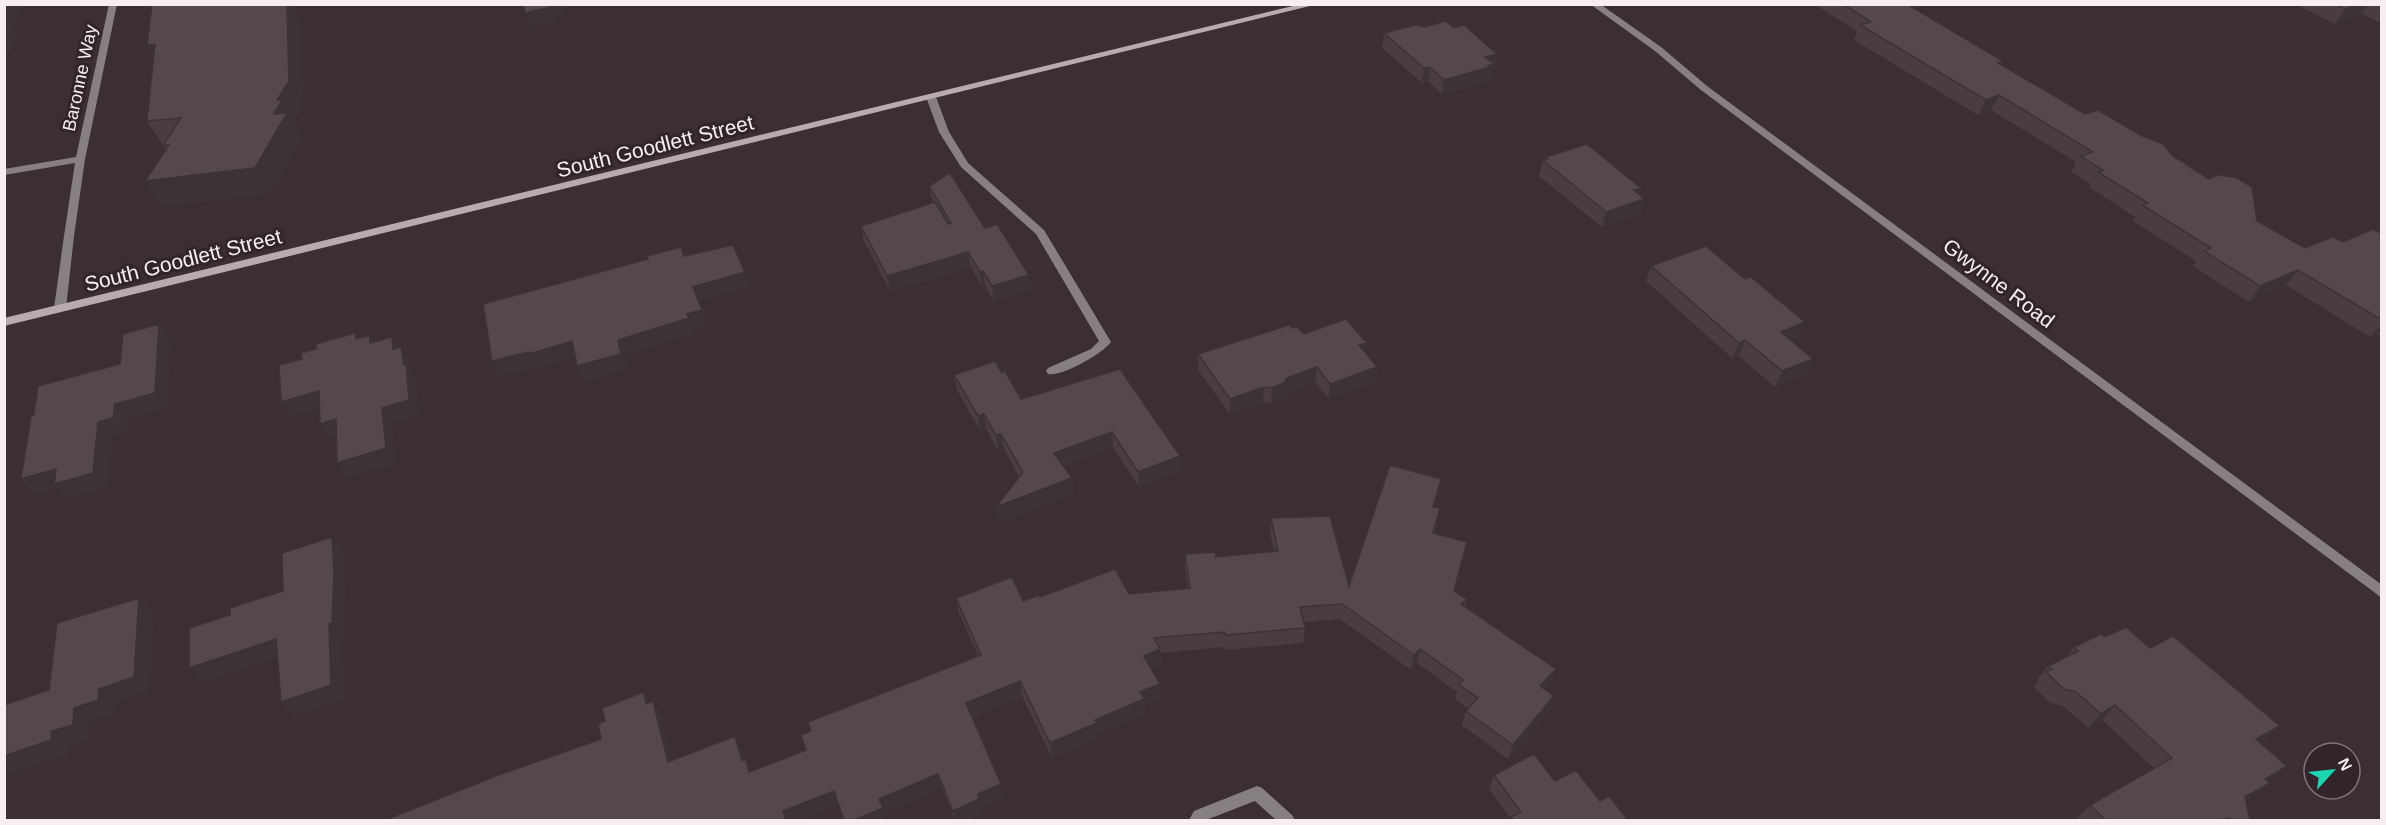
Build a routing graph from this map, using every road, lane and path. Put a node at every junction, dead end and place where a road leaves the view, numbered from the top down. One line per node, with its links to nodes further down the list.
1 (113, 4): 5 (street, Baronne Way)
2 (1314, 4): 4 (main road, South Goodlett Street)
3 (1594, 4): 10 (street, Gwynne Road)
4 (931, 97): 7 (main road, South Goodlett Street); 9 (street)
5 (80, 159): 6 (street); 7 (street, Baronne Way)
6 (4, 172)
7 (60, 308): 8 (main road, South Goodlett Street)
8 (4, 322)
9 (1052, 371)
10 (2382, 593)
11 (1197, 820): 12 (street)
12 (1287, 820)

